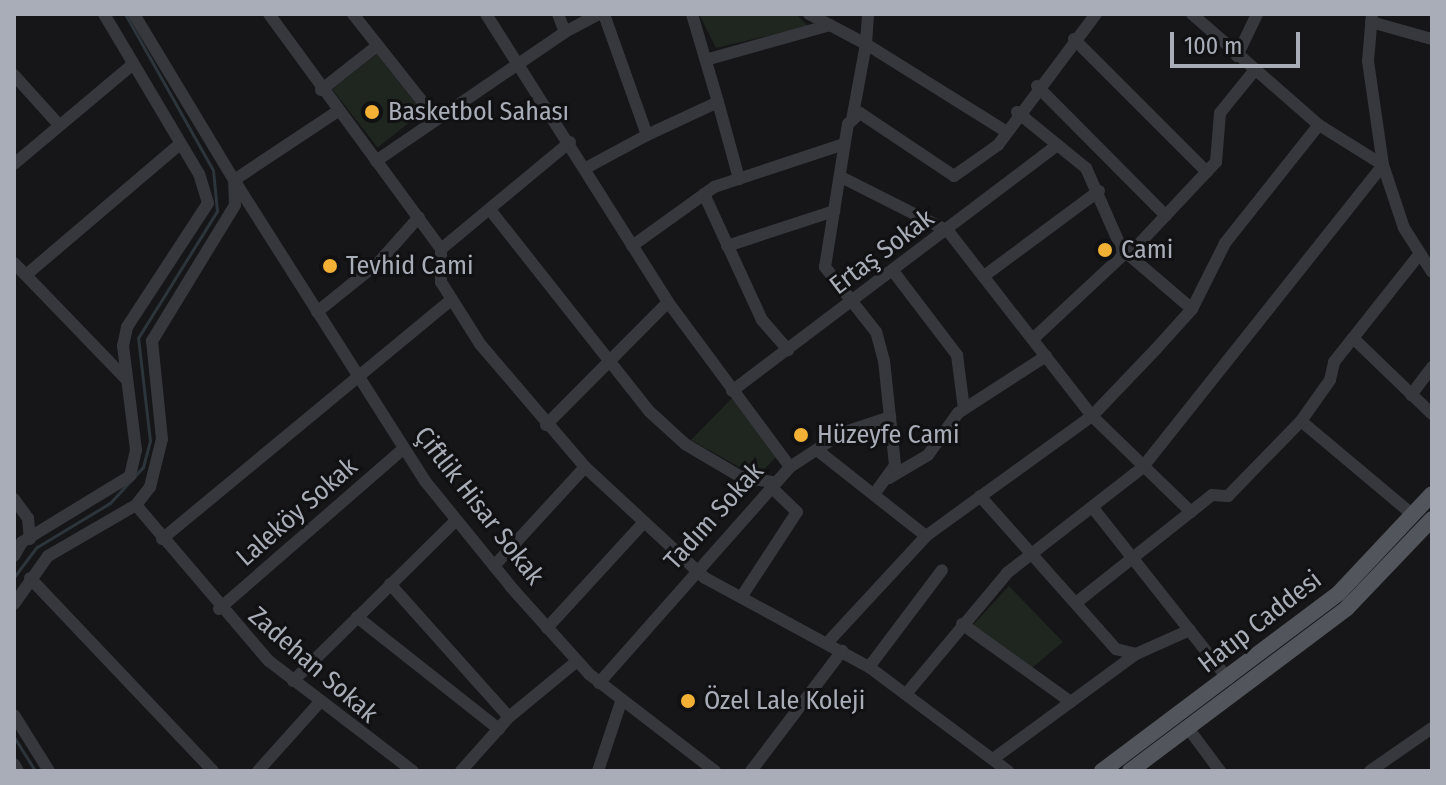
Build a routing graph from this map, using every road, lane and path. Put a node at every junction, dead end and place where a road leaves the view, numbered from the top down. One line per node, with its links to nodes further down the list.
1 (104, 14): 24 (street)
2 (134, 14): 49 (street, Çiftlik Hisar Sokak)
3 (269, 14): 28 (street)
4 (486, 14): 22 (street)
5 (558, 14): 16 (street)
6 (602, 14): 16 (street); 37 (street)
7 (692, 14): 23 (street)
8 (809, 14): 15 (street)
9 (868, 14): 19 (street)
10 (1192, 14): 21 (street)
11 (1257, 14): 21 (street)
12 (1094, 15): 17 (street)
13 (359, 16): 20 (street)
14 (1372, 18): 18 (street); 44 (street)
15 (830, 25): 19 (street); 23 (street)
16 (565, 32): 22 (street)
17 (1074, 39): 27 (street); 46 (street)
18 (1432, 39)
19 (866, 44): 33 (street); 36 (street)
20 (377, 46): 28 (street); 32 (street)
21 (1237, 56): 25 (street)
22 (517, 58): 32 (street); 38 (street)
23 (709, 59): 29 (street)
24 (133, 64): 34 (street); 39 (street)
25 (1254, 71): 35 (street); 46 (street)
26 (14, 75): 34 (street)
27 (1037, 86): 31 (street); 54 (street)
28 (321, 90): 30 (street)
29 (718, 102): 37 (street); 48 (street)
30 (338, 111): 42 (street); 49 (street)
31 (1017, 112): 36 (street); 41 (street)
32 (435, 118): 42 (street)
33 (852, 120): 36 (street); 40 (street)
34 (59, 125): 43 (street)
35 (1319, 125): 44 (street); 70 (street)
36 (1005, 131)
37 (647, 135): 45 (street)
38 (570, 142): 45 (street); 52 (street)
39 (180, 144): 65 (street); 78 (street)
40 (844, 144): 47 (street); 48 (street)
41 (1057, 145): 50 (street); 56 (street, Ertaş Sokak)
42 (376, 161): 55 (street)
43 (14, 164)
44 (1383, 165): 61 (street); 92 (street)
45 (586, 168): 57 (street)
46 (1207, 172): 54 (street)
47 (843, 178): 53 (street); 56 (street)
48 (739, 179): 51 (street)
49 (234, 180): 71 (street, Çiftlik Hisar Sokak); 99 (street)
50 (1099, 191): 60 (street); 66 (street)
51 (704, 194): 57 (street); 58 (street)
52 (491, 211): 59 (street); 76 (street)
53 (834, 211): 58 (street); 69 (street)
54 (1166, 216): 60 (street)
55 (419, 217): 59 (street); 71 (street)
56 (948, 231): 63 (street, Ertaş Sokak); 66 (street)
57 (632, 246): 68 (street)
58 (727, 246): 74 (street)
59 (441, 249): 67 (street)
60 (1123, 250): 70 (street); 73 (street)
61 (1418, 256): 64 (street); 72 (street)
62 (14, 263): 65 (street)
63 (893, 271): 69 (street, Ertaş Sokak); 82 (street)
64 (1432, 272)
65 (26, 275): 78 (street)
66 (984, 276): 73 (street)
67 (452, 299): 79 (street); 87 (street)
68 (668, 302): 76 (street); 80 (street)
69 (851, 303): 74 (street, Ertaş Sokak); 85 (street)
70 (1192, 309): 84 (street)
71 (317, 312): 79 (street, Çiftlik Hisar Sokak)
72 (1353, 338): 81 (street); 86 (street)
73 (1033, 339): 75 (street)
74 (788, 350): 80 (street, Ertaş Sokak)
75 (1046, 356): 82 (street); 84 (street)
76 (609, 364): 87 (street); 94 (street)
77 (1432, 367): 81 (street)
78 (126, 379): 107 (street)
79 (360, 379): 88 (street, Çiftlik Hisar Sokak); 108 (street)
80 (732, 391): 91 (street)
81 (1411, 395): 83 (street)
82 (964, 409): 93 (street)
83 (1432, 414)
84 (1092, 416): 92 (street); 97 (street)
85 (890, 417): 89 (street, Tadım Sokak); 93 (street)
86 (1301, 421): 101 (street); 102 (street)
87 (546, 425): 90 (street)
88 (404, 448): 104 (street, Çiftlik Hisar Sokak); 120 (street, Laleköy Sokak)
89 (817, 450): 91 (street, Tadım Sokak); 95 (street)
90 (585, 467): 105 (street); 112 (street)
91 (790, 467): 94 (street, Tadım Sokak)
92 (1142, 468): 100 (street); 101 (street)
93 (889, 478): 95 (street)
94 (772, 484): 113 (street, Tadım Sokak); 117 (street)
95 (875, 493): 106 (street)
96 (1432, 494): 102 (main road, Hatıp Caddesi)
97 (980, 496): 106 (street); 109 (street)
98 (15, 502): 107 (street)
99 (136, 505): 108 (street, Zadehan Sokak); 115 (street)
100 (1093, 508): 109 (street); 111 (street)
101 (1191, 512): 111 (street)
102 (1413, 515): 130 (main road, Hatıp Caddesi)
103 (1432, 519): 139 (main road, Hatıp Caddesi)
104 (456, 520): 112 (street, Çiftlik Hisar Sokak); 116 (street)
105 (644, 522): 113 (street); 123 (street)
106 (926, 536): 125 (street)
107 (30, 539): 110 (street)
108 (162, 539): 120 (street, Zadehan Sokak)
109 (1031, 551): 118 (street); 122 (street)
110 (14, 556)
111 (1134, 556): 118 (street); 124 (street)
112 (494, 566): 123 (street, Çiftlik Hisar Sokak)
113 (695, 569): 117 (street); 132 (street, Tadım Sokak)
114 (942, 570): 129 (street)
115 (30, 578): 119 (street); 147 (street)
116 (390, 584): 121 (street); 138 (street)
117 (742, 596): 125 (street)
118 (1077, 602): 127 (street)
119 (14, 604)
120 (219, 609): 131 (street, Zadehan Sokak)
121 (357, 617): 131 (street); 141 (street)
122 (962, 624): 133 (street); 136 (street)
123 (547, 628): 128 (street, Çiftlik Hisar Sokak)
124 (1190, 630): 127 (street); 130 (street)
125 (828, 642): 126 (street)
126 (842, 651): 129 (street); 153 (street)
127 (1136, 654): 136 (street)
128 (577, 661): 132 (street, Çiftlik Hisar Sokak); 138 (street)
129 (869, 667): 133 (street)
130 (1228, 679): 155 (main road, Hatıp Caddesi)
131 (293, 681): 134 (street, Zadehan Sokak)
132 (599, 683): 135 (street, Çiftlik Hisar Sokak)
133 (906, 694): 142 (street)
134 (320, 702): 148 (street); 149 (street, Zadehan Sokak)
135 (621, 702): 144 (street, Çiftlik Hisar Sokak); 151 (street)
136 (1071, 702): 142 (street)
137 (14, 715): 146 (street)
138 (509, 717): 141 (street)
139 (1188, 728): 156 (main road, Hatıp Caddesi); 157 (street)
140 (1432, 728): 158 (street)
141 (499, 729): 150 (street)
142 (993, 759): 154 (street)
143 (14, 764): 145 (street)
144 (695, 765): 152 (street, Çiftlik Hisar Sokak)
145 (18, 771)
146 (49, 771)
147 (213, 771)
148 (258, 771)
149 (413, 771)
150 (461, 771)
151 (598, 771)
152 (715, 771)
153 (751, 771)
154 (1008, 771)
155 (1102, 771)
156 (1130, 771)
157 (1220, 771)
158 (1370, 771)

